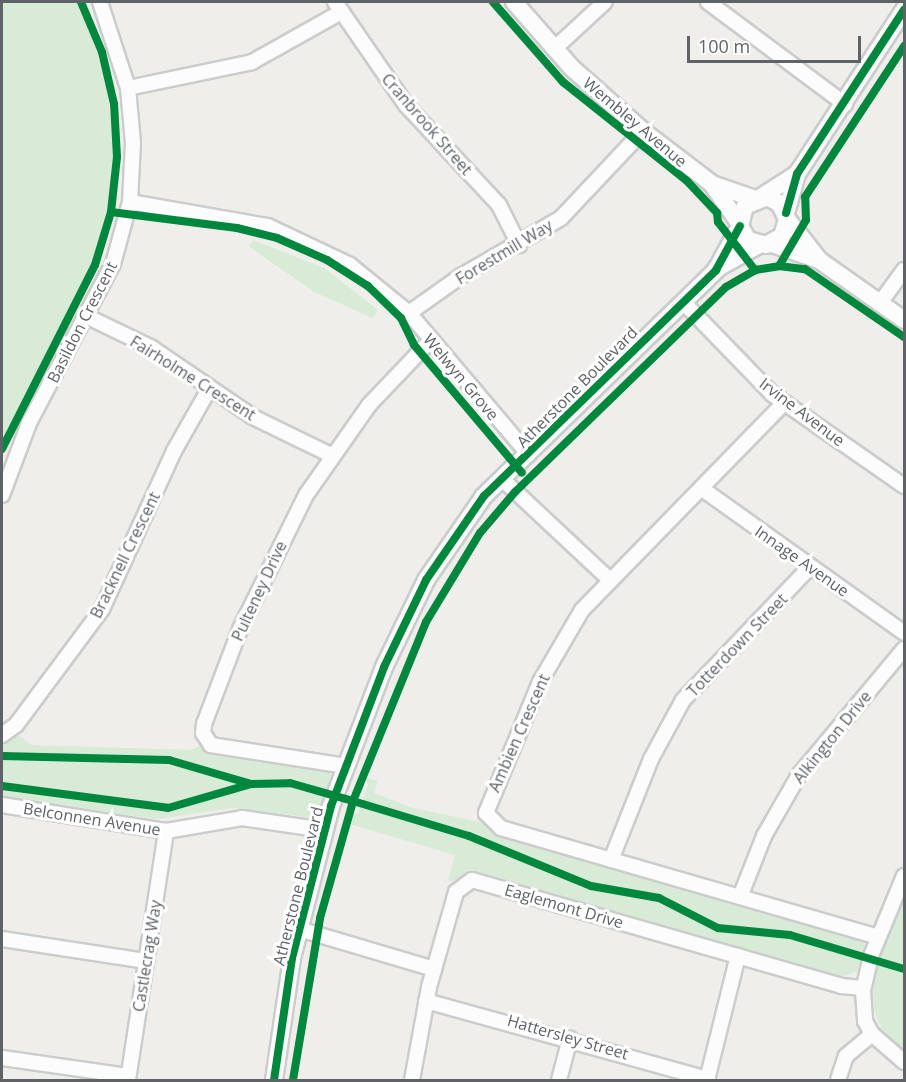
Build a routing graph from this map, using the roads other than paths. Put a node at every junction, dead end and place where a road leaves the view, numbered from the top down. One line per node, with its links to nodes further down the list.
1 (100, 2): 8 (street, Basildon Crescent)
2 (514, 2): 7 (street, Wembley Avenue)
3 (605, 2): 7 (street)
4 (708, 2): 9 (street)
5 (338, 7): 8 (street); 18 (street, Cranbrook Street)
6 (904, 10): 9 (street)
7 (554, 49): 10 (street, Wembley Avenue)
8 (128, 88): 14 (street, Basildon Crescent)
9 (845, 104): 11 (street)
10 (643, 131): 12 (street, Wembley Avenue); 18 (street, Forestmill Way)
11 (797, 174): 13 (street); 15 (street)
12 (712, 184): 13 (street, Wembley Avenue); 16 (street, Wembley Avenue)
13 (758, 198): 15 (street); 16 (street)
14 (130, 202): 24 (street, Welwyn Grove); 25 (street, Basildon Crescent)
15 (787, 216): 17 (street); 19 (street)
16 (740, 225): 17 (street); 20 (street, Atherstone Boulevard)
17 (766, 244): 19 (street); 20 (street, Atherstone Boulevard)
18 (519, 245): 24 (street, Forestmill Way)
19 (819, 260): 23 (street)
20 (716, 270): 22 (street, Atherstone Boulevard)
21 (904, 270): 23 (street)
22 (682, 302): 29 (street, Irvine Avenue); 30 (street, Atherstone Boulevard)
23 (880, 303): 26 (street)
24 (409, 313): 27 (street, Welwyn Grove)
25 (88, 317): 28 (street, Fairholme Crescent); 35 (street, Basildon Crescent)
26 (904, 320)
27 (429, 342): 30 (street, Welwyn Grove); 31 (street, Pulteney Drive)
28 (208, 391): 31 (street, Fairholme Crescent); 40 (street, Bracknell Crescent)
29 (784, 403): 33 (street, Irvine Avenue); 34 (street, Ambien Crescent)
30 (528, 454): 32 (street, Atherstone Boulevard)
31 (331, 455): 41 (street, Pulteney Drive)
32 (502, 479): 37 (street); 41 (street, Atherstone Boulevard)
33 (904, 486)
34 (701, 488): 36 (street, Innage Avenue); 37 (street, Ambien Crescent)
35 (2, 495)
36 (810, 567): 38 (street, Innage Avenue); 45 (street, Totterdown Street)
37 (609, 579): 45 (street, Ambien Crescent)
38 (904, 633)
39 (904, 649): 47 (street, Alkington Drive)
40 (2, 735)
41 (346, 766): 43 (street, Atherstone Boulevard)
42 (2, 805): 44 (street, Belconnen Avenue)
43 (324, 830): 44 (street, Belconnen Avenue); 48 (street, Atherstone Boulevard)
44 (166, 831): 52 (street, Castlecrag Way)
45 (611, 860): 47 (street, Ambien Crescent)
46 (904, 876): 49 (street)
47 (740, 897): 49 (street, Ambien Crescent)
48 (299, 929): 53 (street); 61 (street, Atherstone Boulevard)
49 (878, 937): 54 (street)
50 (2, 939): 52 (street)
51 (738, 956): 53 (street, Eaglemont Drive); 54 (street, Eaglemont Drive); 64 (street)
52 (146, 961): 60 (street, Castlecrag Way)
53 (434, 969): 55 (street, Eaglemont Drive)
54 (864, 988): 56 (street)
55 (426, 1000): 57 (street, Hattersley Street); 62 (street, Eaglemont Drive)
56 (872, 1034): 59 (street); 65 (street)
57 (570, 1038): 63 (street); 64 (street, Hattersley Street)
58 (2, 1058): 60 (street)
59 (904, 1062)
60 (128, 1078)
61 (274, 1080)
62 (412, 1080)
63 (560, 1080)
64 (708, 1080)
65 (838, 1080)

